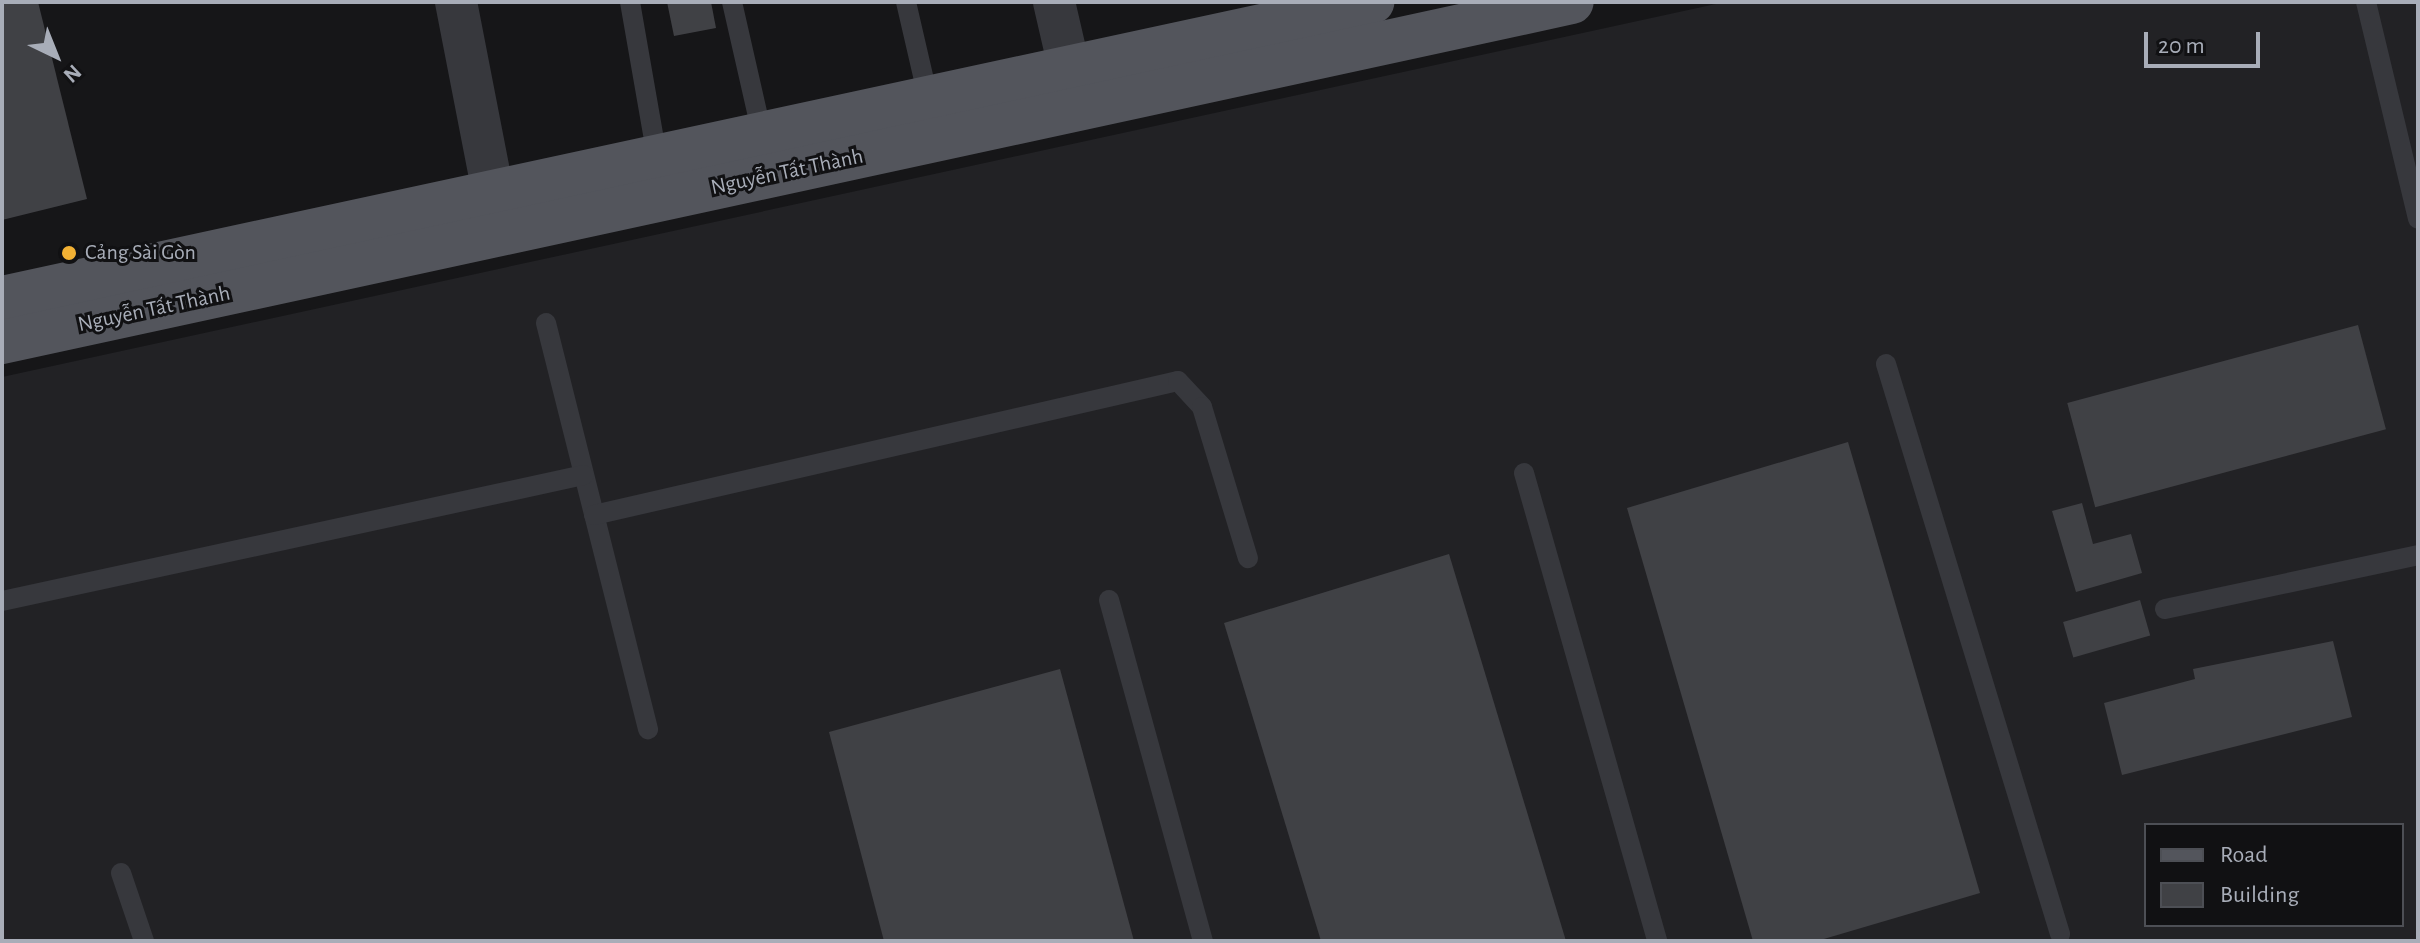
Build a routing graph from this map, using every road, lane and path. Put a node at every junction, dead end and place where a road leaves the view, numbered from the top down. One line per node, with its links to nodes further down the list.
1 (456, 2): 14 (street)
2 (630, 2): 13 (lane)
3 (732, 2): 12 (lane)
4 (906, 2): 11 (lane)
5 (1054, 2): 10 (street)
6 (1372, 2): 9 (main road, Nguyễn Tất Thành)
7 (1572, 2): 18 (main road, Nguyễn Tất Thành)
8 (2366, 2): 15 (lane)
9 (1287, 11): 10 (main road, Nguyễn Tất Thành)
10 (1069, 67): 11 (main road, Nguyễn Tất Thành)
11 (928, 97): 12 (main road, Nguyễn Tất Thành)
12 (762, 134): 13 (main road, Nguyễn Tất Thành)
13 (657, 156): 14 (main road, Nguyễn Tất Thành)
14 (493, 192): 16 (main road, Nguyễn Tất Thành)
15 (2418, 219)
16 (2, 298)
17 (546, 323): 21 (lane)
18 (2, 342)
19 (1886, 364): 30 (lane)
20 (1524, 473): 33 (lane)
21 (584, 475): 22 (lane); 26 (lane)
22 (594, 515): 24 (lane); 28 (lane)
23 (2418, 555): 27 (lane)
24 (1248, 558)
25 (1109, 600): 32 (lane)
26 (2, 601)
27 (2165, 609)
28 (648, 729)
29 (121, 873): 31 (lane)
30 (2060, 934)
31 (144, 941)
32 (1203, 941)
33 (1657, 941)

